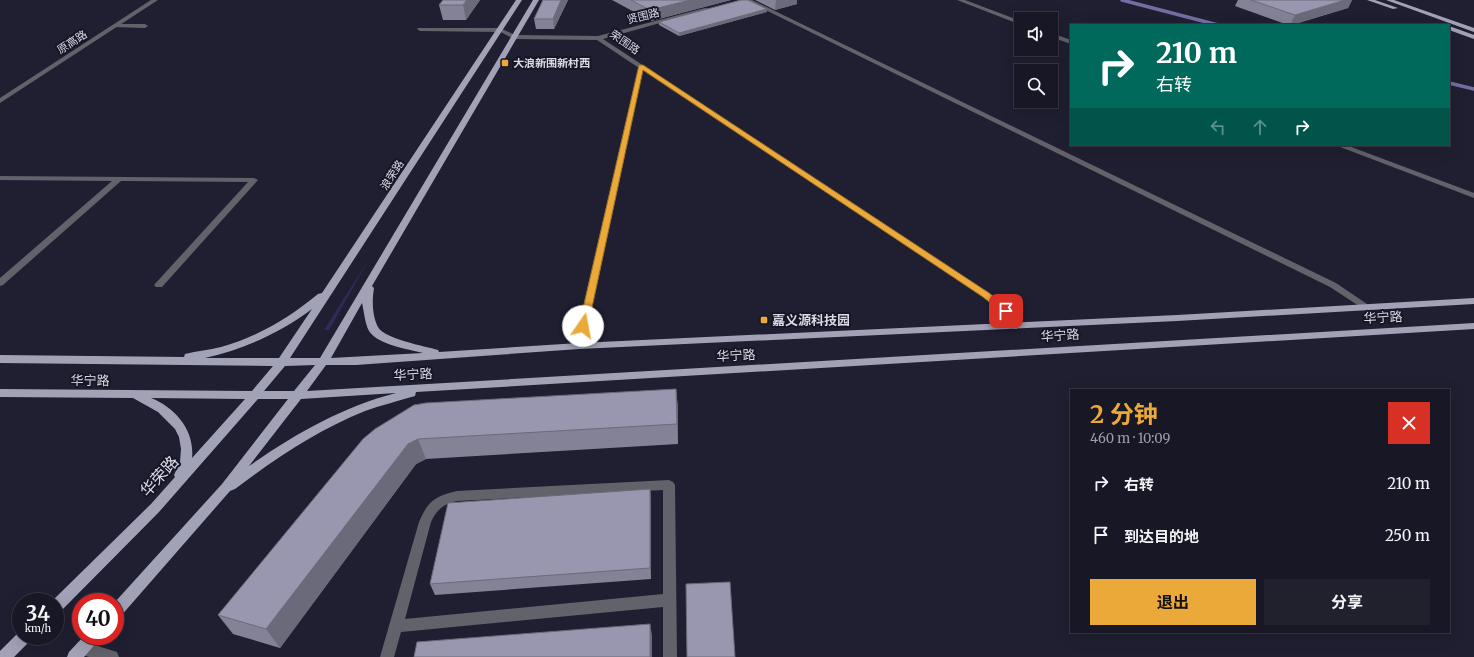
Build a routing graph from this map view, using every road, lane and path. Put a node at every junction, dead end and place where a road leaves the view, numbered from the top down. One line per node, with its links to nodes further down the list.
1 (155, 0): 11 (street, 原高路)
2 (519, 0): 15 (main road, 浪荣路)
3 (536, 0): 17 (main road)
4 (748, 0): 33 (street)
5 (960, 0): 9 (street)
6 (1370, 0): 10 (main road)
7 (1388, 0): 16 (main road)
8 (713, 8): 20 (street, 贤围路)
9 (1014, 20)
10 (1438, 24)
11 (114, 26): 12 (street); 23 (street, 原高路)
12 (145, 26)
13 (1450, 28): 19 (main road)
14 (420, 29): 15 (street)
15 (500, 30): 17 (street, 贤围路); 31 (main road, 浪荣路)
16 (1474, 30)
17 (514, 37): 20 (street, 贤围路); 28 (main road)
18 (1058, 37): 21 (street)
19 (1474, 37)
20 (598, 38): 22 (street, 荣围路)
21 (1070, 42)
22 (641, 66): 34 (street); 36 (street, 荣围路)
23 (0, 101)
24 (1342, 146): 27 (street)
25 (0, 178): 26 (street)
26 (119, 179): 29 (street); 30 (street)
27 (1474, 196)
28 (372, 279): 37 (main road); 41 (main road)
29 (0, 283)
30 (159, 285)
31 (332, 286): 39 (main road); 40 (main road, 浪荣路)
32 (1474, 301): 33 (main road, 华宁路)
33 (1365, 306): 34 (main road, 华宁路)
34 (1013, 325): 36 (main road, 华宁路)
35 (1474, 326): 42 (main road, 华宁路)
36 (579, 346): 37 (main road, 华宁路)
37 (452, 354): 41 (main road, 华宁路)
38 (0, 359): 39 (main road, 华宁路)
39 (165, 361): 40 (main road, 华宁路)
40 (282, 362): 41 (main road, 华宁路); 45 (main road, 华荣路)
41 (324, 362): 46 (main road)
42 (442, 386): 46 (main road, 华宁路); 48 (main road)
43 (0, 393): 44 (main road, 华宁路)
44 (130, 394): 45 (main road, 华宁路); 47 (main road)
45 (255, 395): 46 (main road, 华宁路); 47 (main road, 华荣路)
46 (298, 395): 48 (main road)
47 (173, 488): 49 (main road, 华荣路)
48 (216, 499): 51 (main road)
49 (64, 598)
50 (669, 600): 52 (street); 52 (street); 58 (street)
51 (124, 602)
52 (396, 626): 57 (street)
53 (16, 645): 55 (main road)
54 (78, 652): 56 (street)
55 (4, 657)
56 (112, 657)
57 (387, 657)
58 (670, 657)

